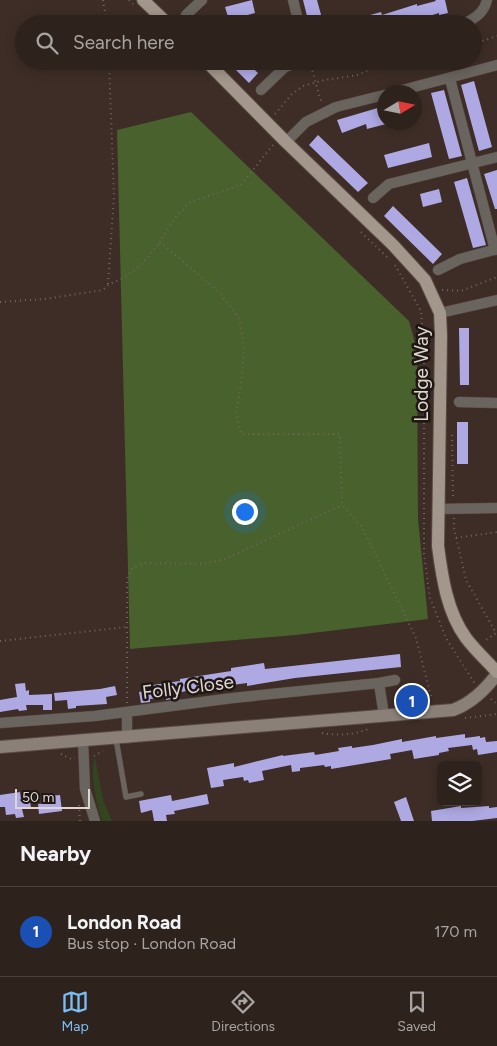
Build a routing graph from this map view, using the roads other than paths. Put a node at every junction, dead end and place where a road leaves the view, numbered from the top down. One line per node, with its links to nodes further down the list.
1 (143, 0): 6 (main road)
2 (202, 0): 5 (street)
3 (293, 0): 7 (street)
4 (486, 0): 8 (street)
5 (186, 14)
6 (159, 15)
7 (297, 15)
8 (479, 15)
9 (497, 65): 10 (street)
10 (482, 69)
11 (214, 70): 18 (main road, Lodge Way)
12 (282, 70): 16 (street)
13 (480, 70): 14 (street)
14 (450, 79): 15 (street); 20 (street)
15 (422, 86)
16 (261, 90)
17 (377, 97): 18 (street)
18 (280, 144): 25 (main road, Lodge Way)
19 (497, 157): 20 (street)
20 (473, 164): 21 (street); 22 (street)
21 (374, 198)
22 (496, 249): 23 (street)
23 (438, 270)
24 (497, 300): 25 (street)
25 (440, 313): 29 (main road, Lodge Way)
26 (458, 402): 27 (street)
27 (497, 403)
28 (497, 508): 29 (street)
29 (440, 509): 30 (main road, Lodge Way)
30 (497, 673): 34 (main road)
31 (395, 680): 32 (street, Folly Close)
32 (380, 683): 33 (street, Folly Close); 34 (street)
33 (127, 712): 35 (street, Folly Close); 36 (street)
34 (384, 716): 36 (main road)
35 (0, 723)
36 (121, 738): 37 (main road); 39 (lane)
37 (83, 741): 38 (main road); 40 (street)
38 (0, 747)
39 (141, 794)
40 (95, 821)

